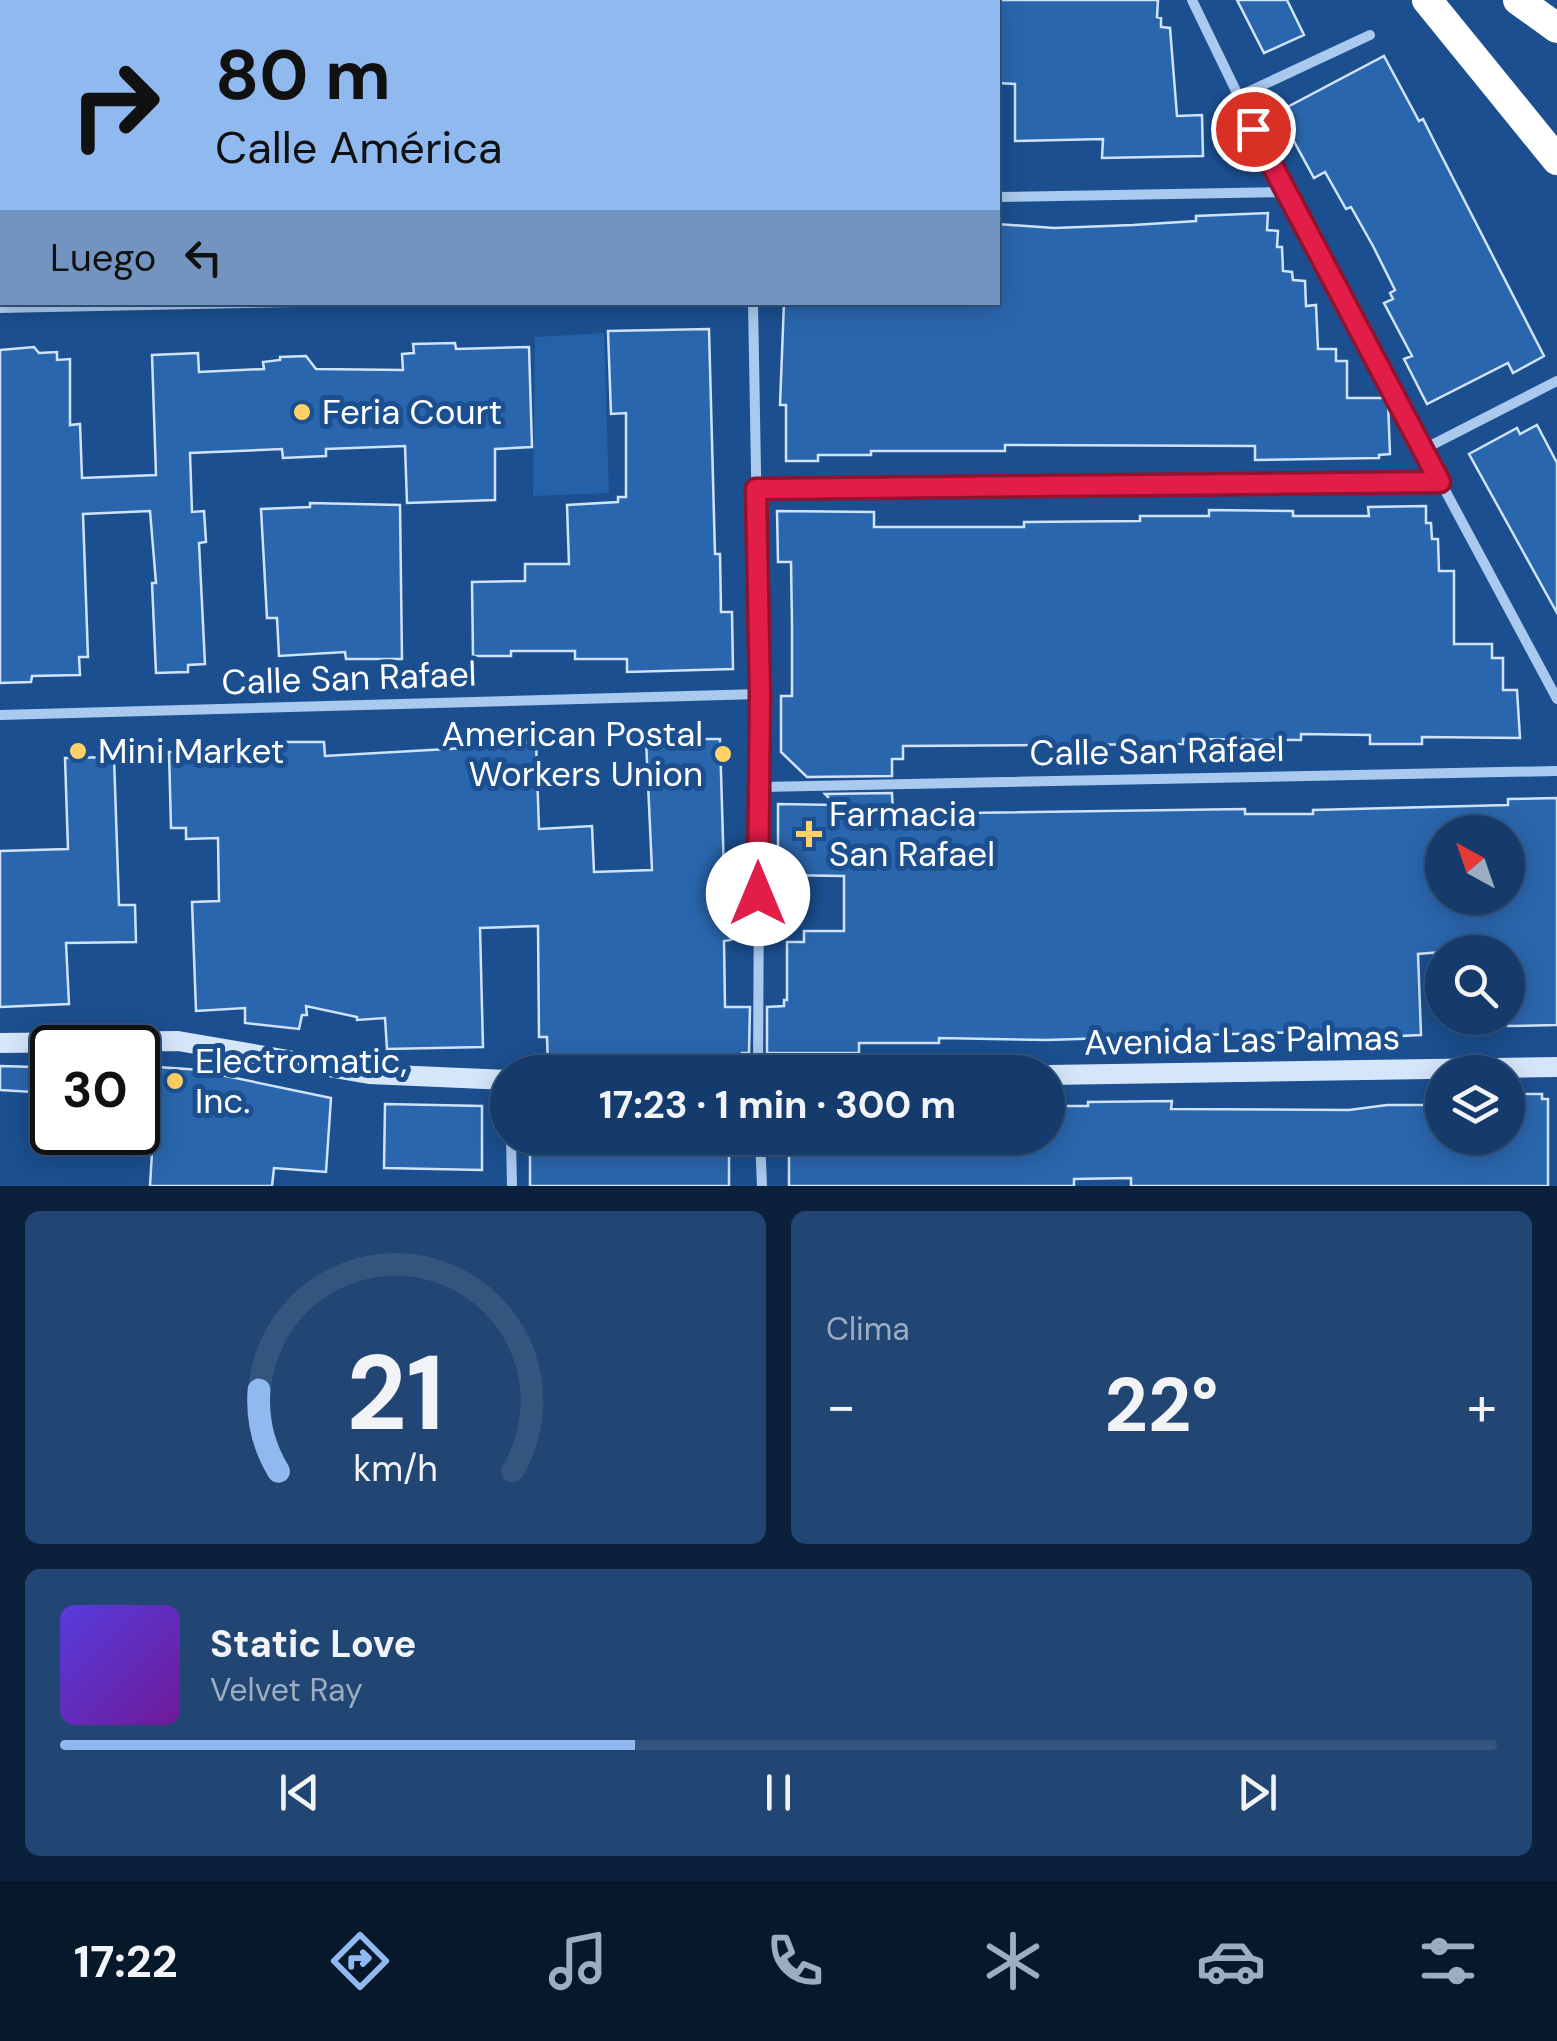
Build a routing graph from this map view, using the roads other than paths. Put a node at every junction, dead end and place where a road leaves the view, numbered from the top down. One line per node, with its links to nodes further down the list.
1 (1192, 0): 8 (street)
2 (1427, 0): 9 (highway)
3 (1518, 0): 6 (highway)
4 (1552, 0): 5 (highway)
5 (1557, 7)
6 (1557, 28)
7 (1370, 35): 8 (street)
8 (1236, 97): 10 (street)
9 (1557, 160)
10 (1286, 192): 11 (street); 16 (street)
11 (1000, 197)
12 (147, 305): 14 (street)
13 (753, 305): 18 (street)
14 (0, 308)
15 (1557, 381): 16 (street)
16 (1424, 448): 17 (street)
17 (1440, 482): 18 (street); 20 (street)
18 (756, 489): 19 (street)
19 (760, 694): 21 (street, Calle San Rafael); 23 (street)
20 (1557, 699)
21 (0, 715)
22 (1557, 771): 23 (street, Calle San Rafael)
23 (758, 787): 25 (street)
24 (0, 1044): 28 (street)
25 (758, 1055)
26 (1557, 1067): 27 (street, Avenida Las Palmas)
27 (1065, 1075)
28 (490, 1079)
29 (511, 1155): 31 (street)
30 (761, 1155): 32 (street)
31 (512, 1186)
32 (762, 1186)

